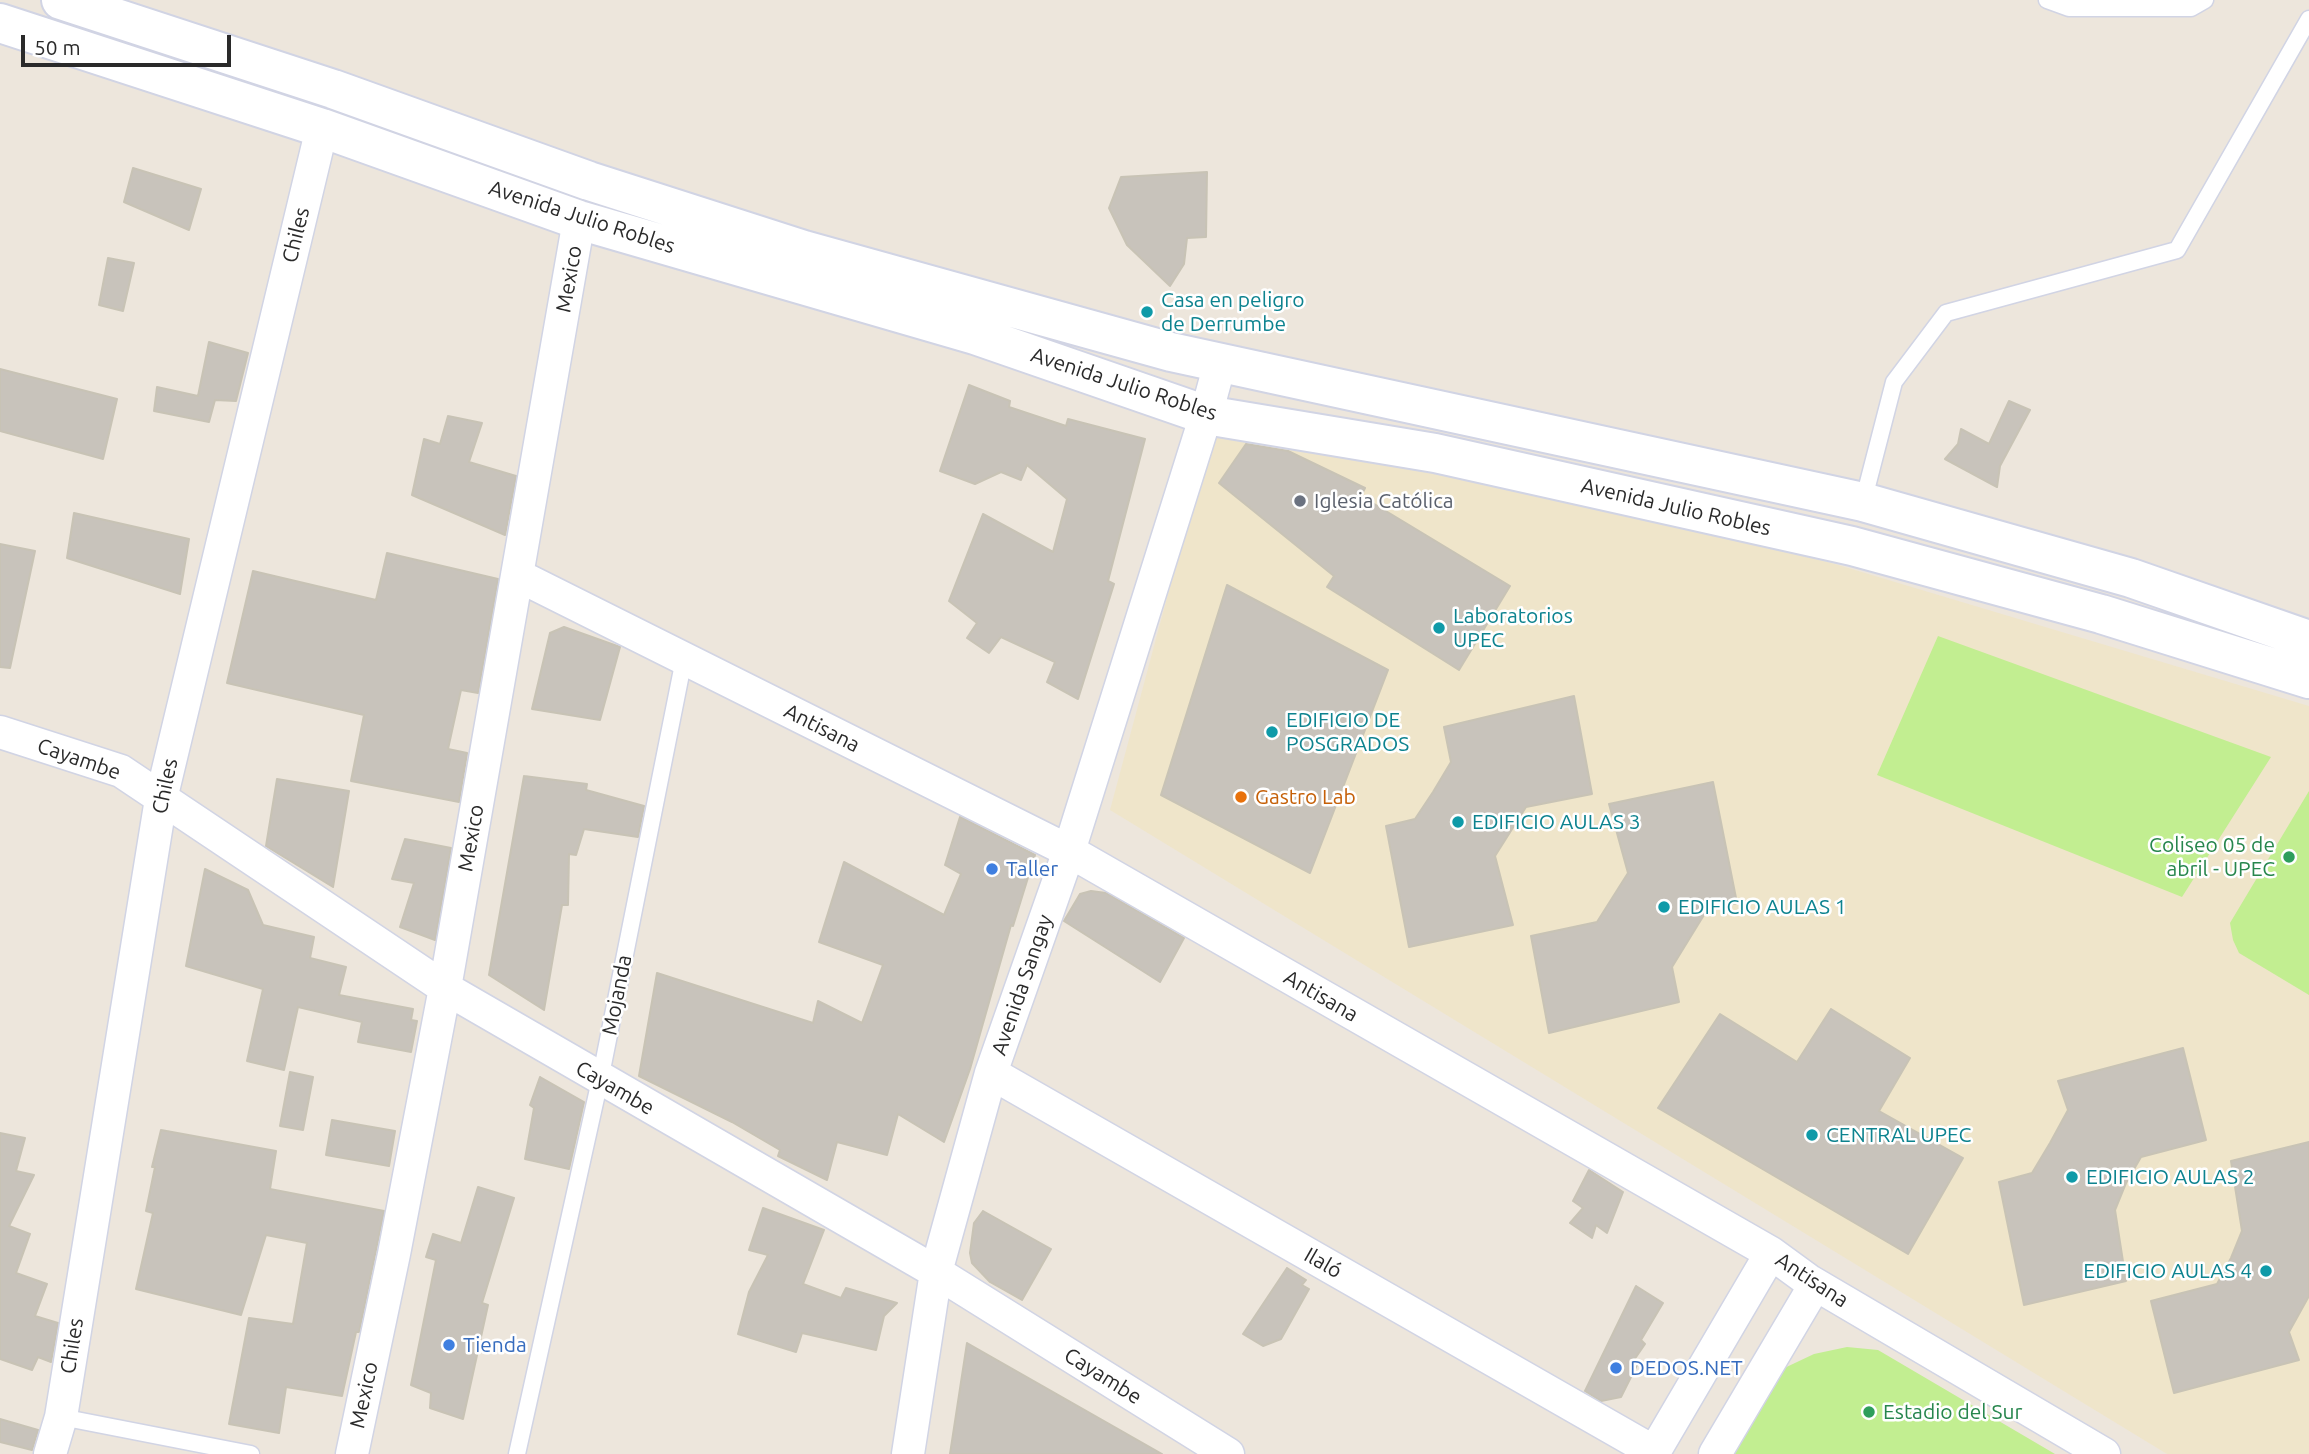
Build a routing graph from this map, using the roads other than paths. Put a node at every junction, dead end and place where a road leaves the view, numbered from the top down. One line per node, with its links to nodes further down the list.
1 (61, 0): 8 (main road, Avenida Julio Robles)
2 (2047, 0): 3 (lane)
3 (2205, 0)
4 (2309, 19): 10 (lane)
5 (0, 23): 6 (main road, Avenida Julio Robles)
6 (322, 128): 7 (main road, Avenida Julio Robles); 16 (street, Chiles)
7 (579, 220): 9 (main road, Avenida Julio Robles); 11 (street, Mexico)
8 (1220, 363): 9 (street, Avenida Sangay); 10 (main road, Avenida Julio Robles)
9 (1206, 415): 14 (main road, Avenida Julio Robles); 17 (street, Avenida Sangay)
10 (1863, 502): 12 (main road, Avenida Julio Robles)
11 (517, 575): 13 (street, Antisana); 18 (street, Mexico)
12 (2309, 640)
13 (684, 659): 17 (street, Antisana); 20 (lane, Mojanda)
14 (2309, 679)
15 (0, 732): 16 (street, Cayambe)
16 (161, 799): 18 (street, Cayambe); 24 (street, Chiles)
17 (1069, 851): 19 (street, Avenida Sangay); 21 (street, Antisana)
18 (445, 988): 20 (street, Cayambe); 28 (street, Mexico)
19 (992, 1073): 22 (street, Avenida Sangay); 25 (street, Ilaló)
20 (600, 1080): 22 (street, Cayambe); 29 (lane, Mojanda)
21 (1771, 1253): 23 (street, Antisana); 25 (street)
22 (936, 1272): 30 (street, Avenida Sangay); 31 (street, Cayambe)
23 (1815, 1285): 32 (street); 33 (street, Antisana)
24 (61, 1417): 26 (street, Chiles); 27 (lane)
25 (1653, 1453)
26 (50, 1454)
27 (251, 1454)
28 (352, 1454)
29 (517, 1454)
30 (908, 1454)
31 (1228, 1454)
32 (1715, 1454)
33 (2104, 1454)

